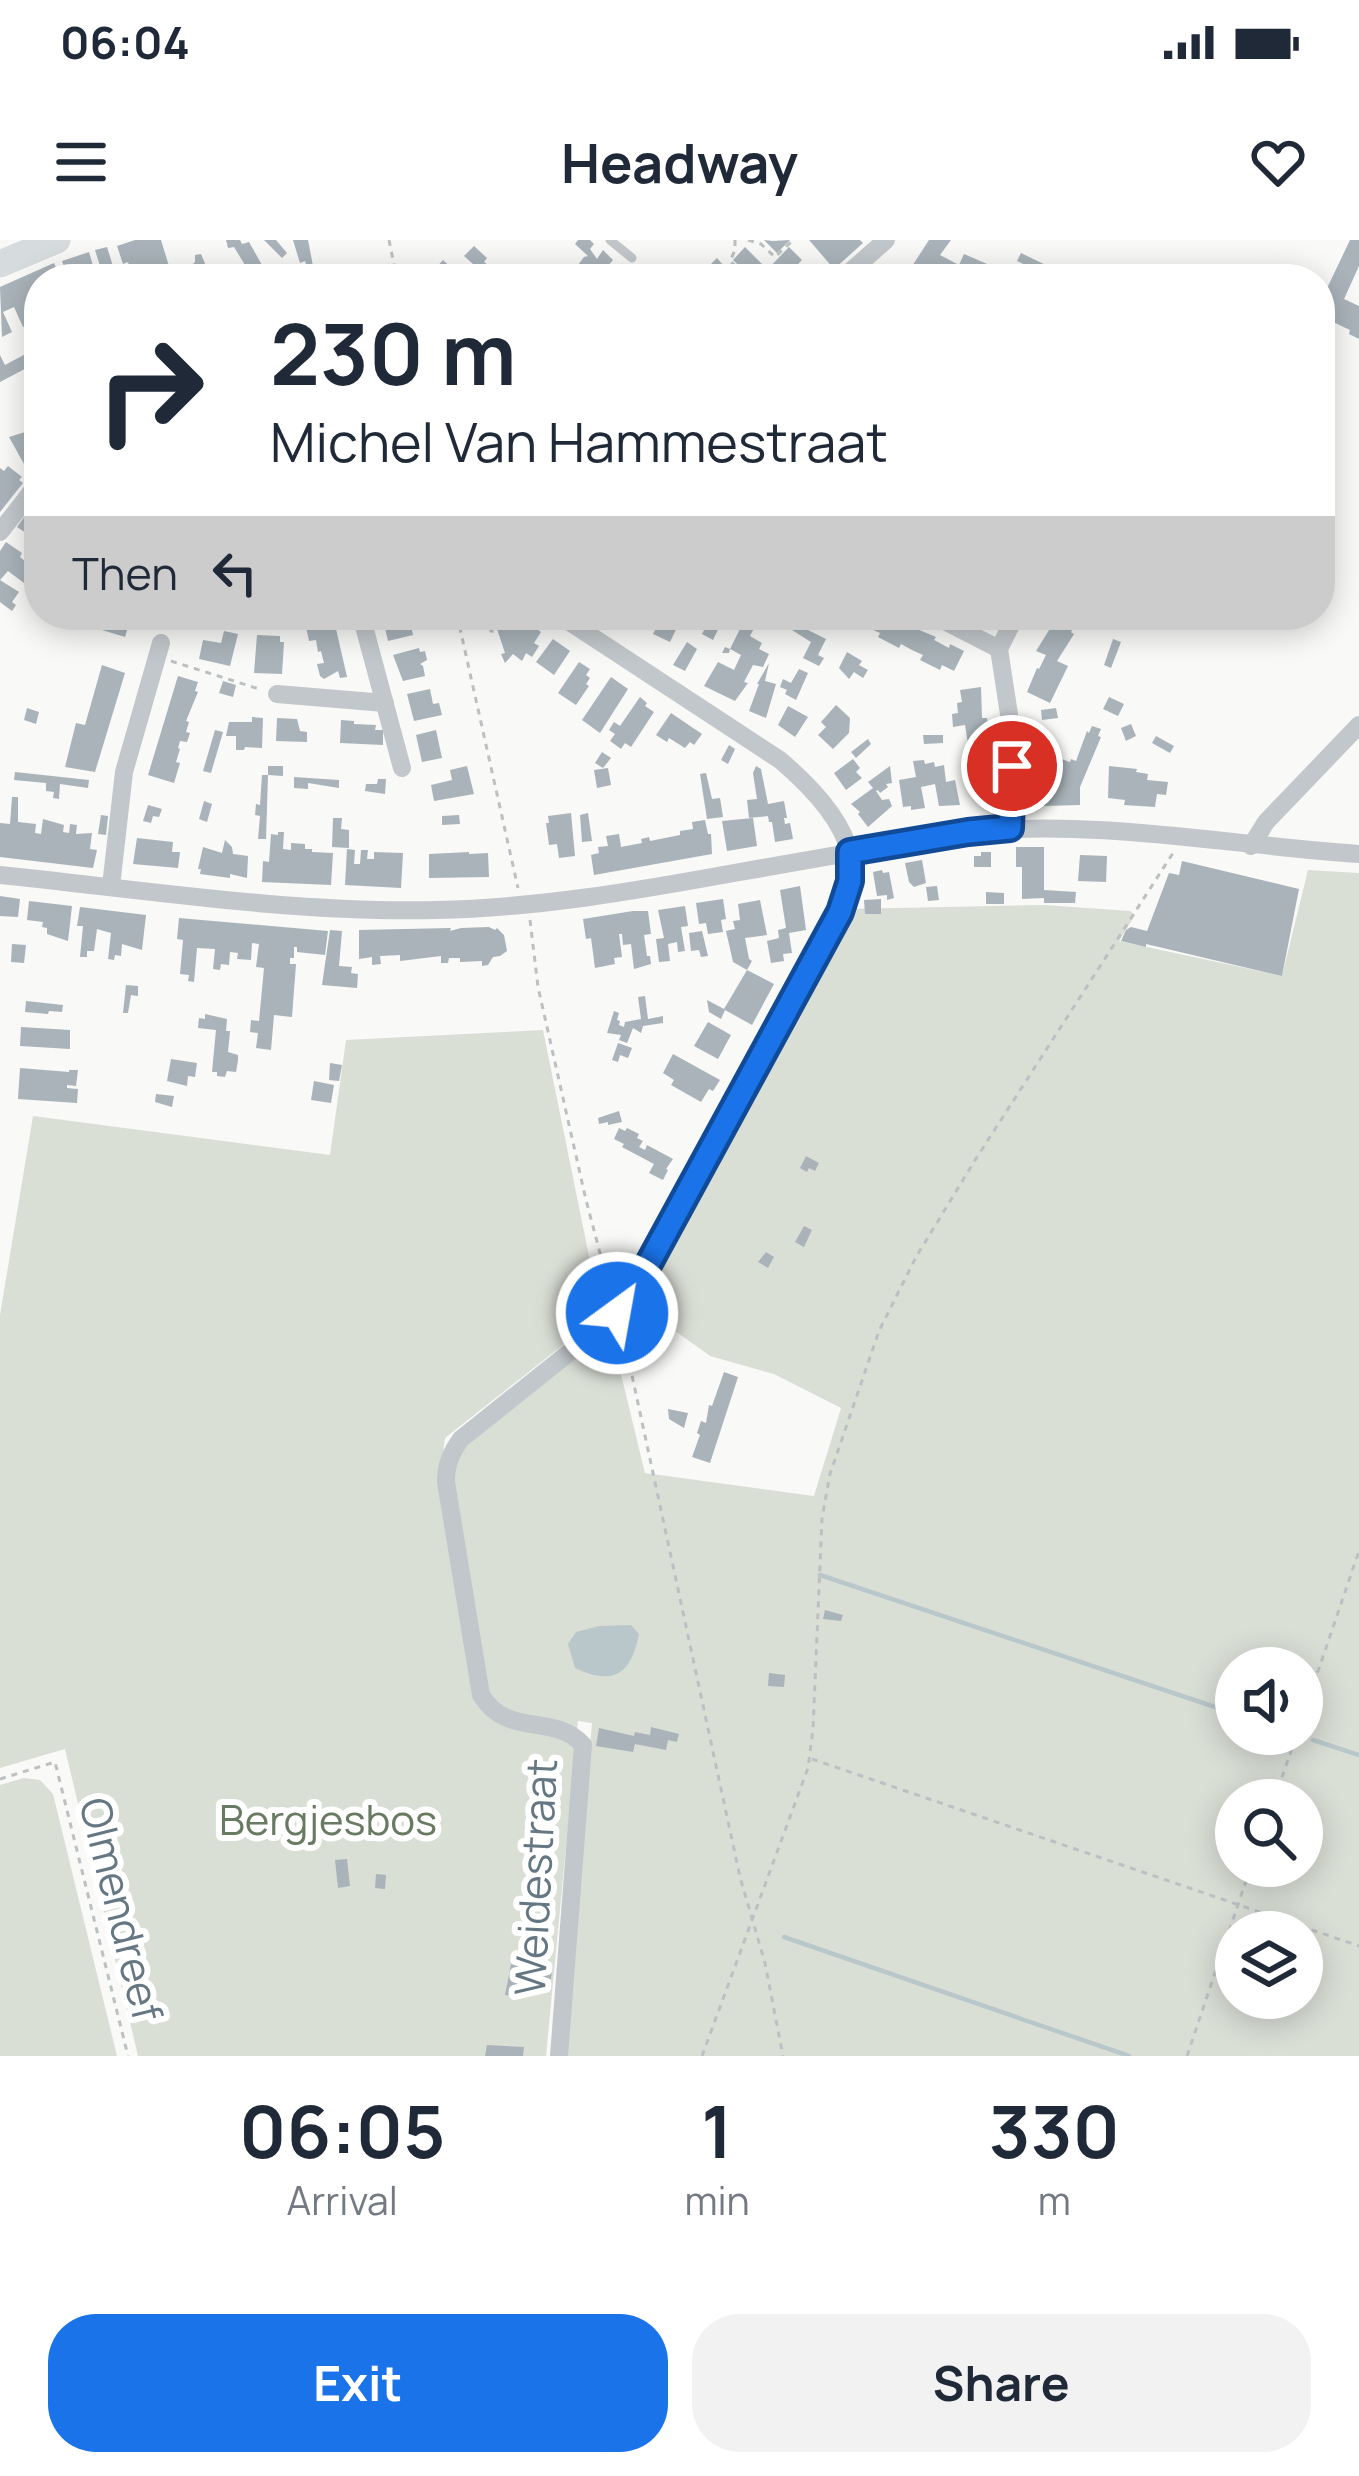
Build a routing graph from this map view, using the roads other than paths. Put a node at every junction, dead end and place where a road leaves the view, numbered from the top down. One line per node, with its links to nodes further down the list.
1 (57, 240): 5 (main road)
2 (610, 240): 4 (lane)
3 (886, 240): 6 (street)
4 (632, 258)
5 (0, 264)
6 (859, 264)
7 (24, 501): 8 (street)
8 (0, 532)
9 (365, 630): 16 (street)
10 (583, 630): 21 (street)
11 (962, 630): 13 (street)
12 (1008, 630): 13 (street)
13 (999, 649): 19 (street)
14 (160, 650): 24 (street)
15 (277, 694): 16 (street)
16 (385, 703): 18 (street)
17 (1359, 725): 20 (street)
18 (402, 768)
19 (1010, 828): 20 (street); 21 (street)
20 (1251, 845): 22 (street)
21 (850, 852): 24 (street); 25 (street, Weidestraat)
22 (1359, 854)
23 (0, 875): 24 (street)
24 (111, 886)
25 (559, 2056)

